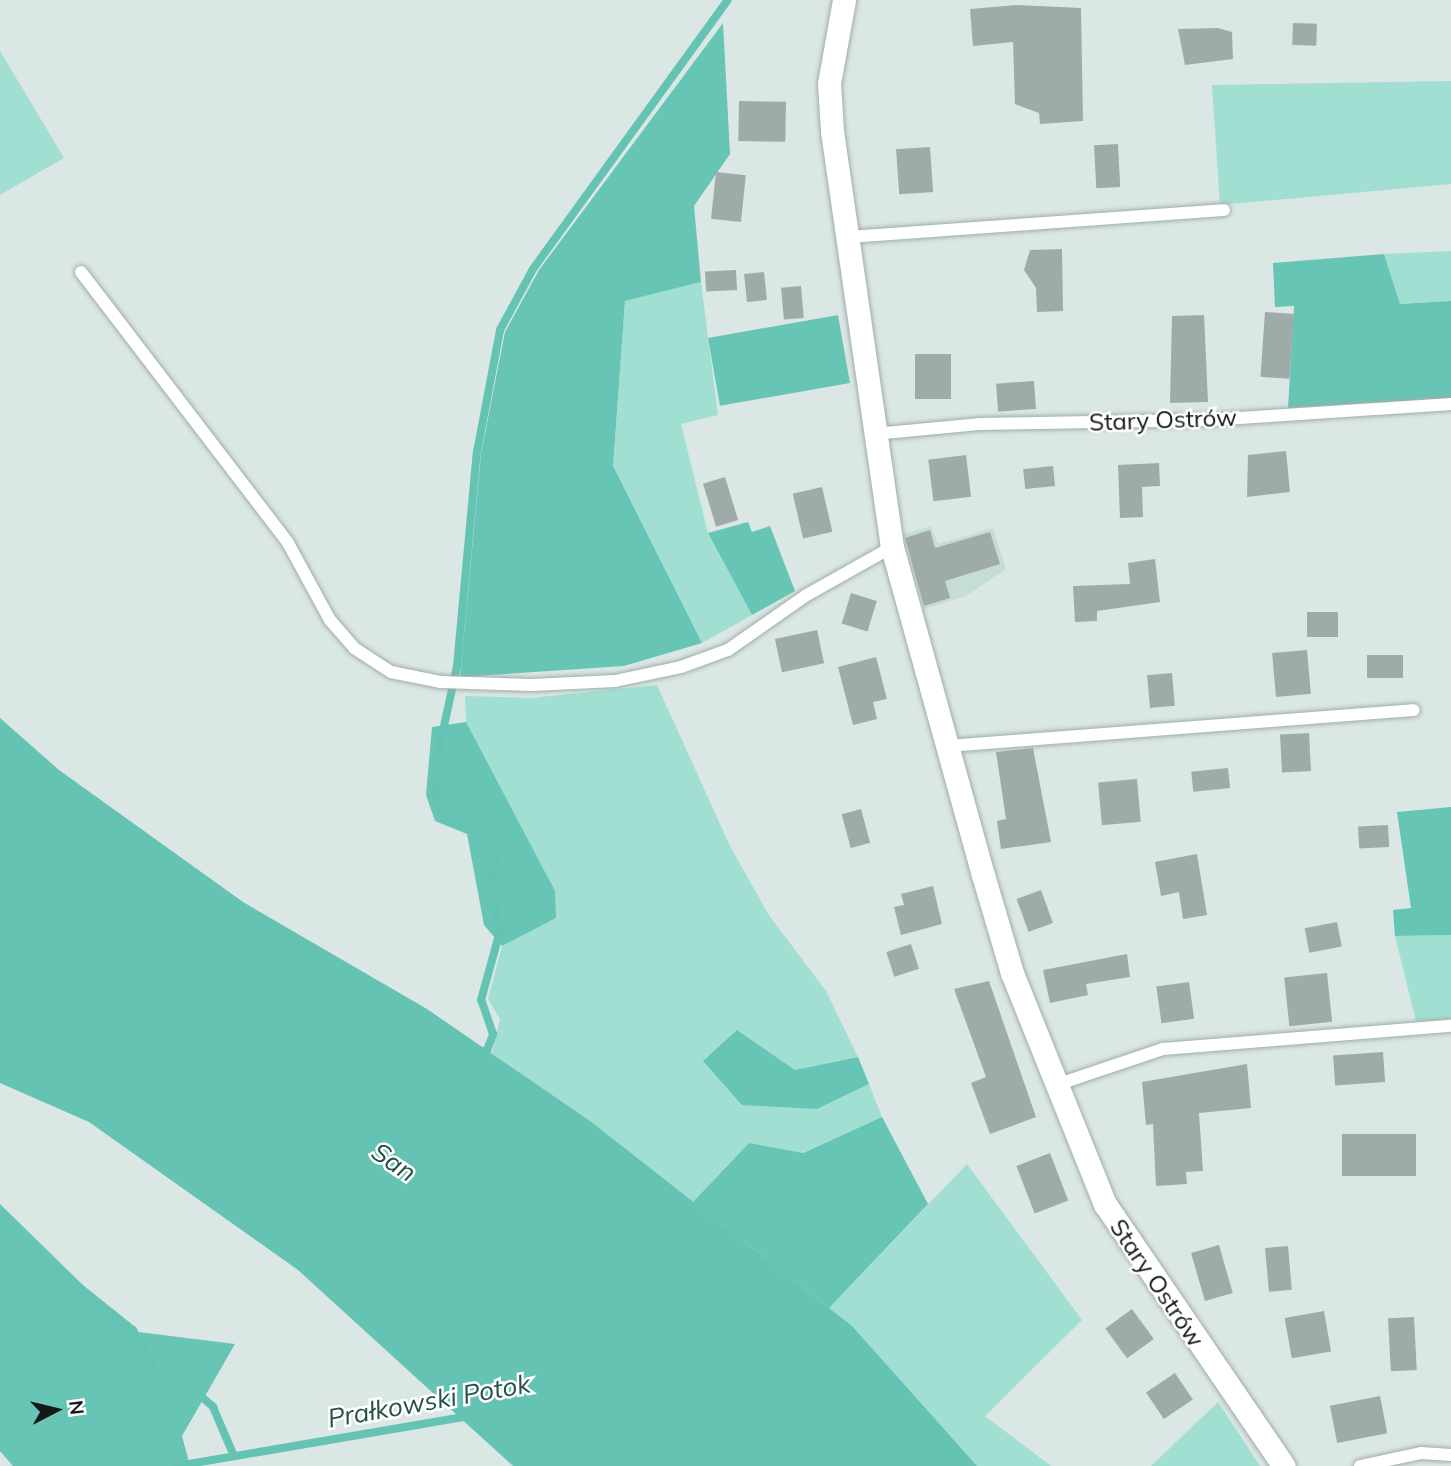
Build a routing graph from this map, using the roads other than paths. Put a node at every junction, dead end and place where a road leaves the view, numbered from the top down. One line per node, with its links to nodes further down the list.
1 (844, 0): 3 (street, Stary Ostrów)
2 (1224, 210): 3 (lane)
3 (848, 237): 6 (street, Stary Ostrów)
4 (81, 272): 7 (lane)
5 (1451, 404): 6 (lane, Stary Ostrów)
6 (874, 434): 7 (street, Stary Ostrów)
7 (892, 547): 9 (street, Stary Ostrów)
8 (1414, 710): 9 (lane)
9 (947, 746): 11 (street, Stary Ostrów)
10 (1451, 1026): 11 (lane)
11 (1056, 1086): 13 (street, Stary Ostrów)
12 (1451, 1455): 14 (lane)
13 (1284, 1466)
14 (1360, 1466)

